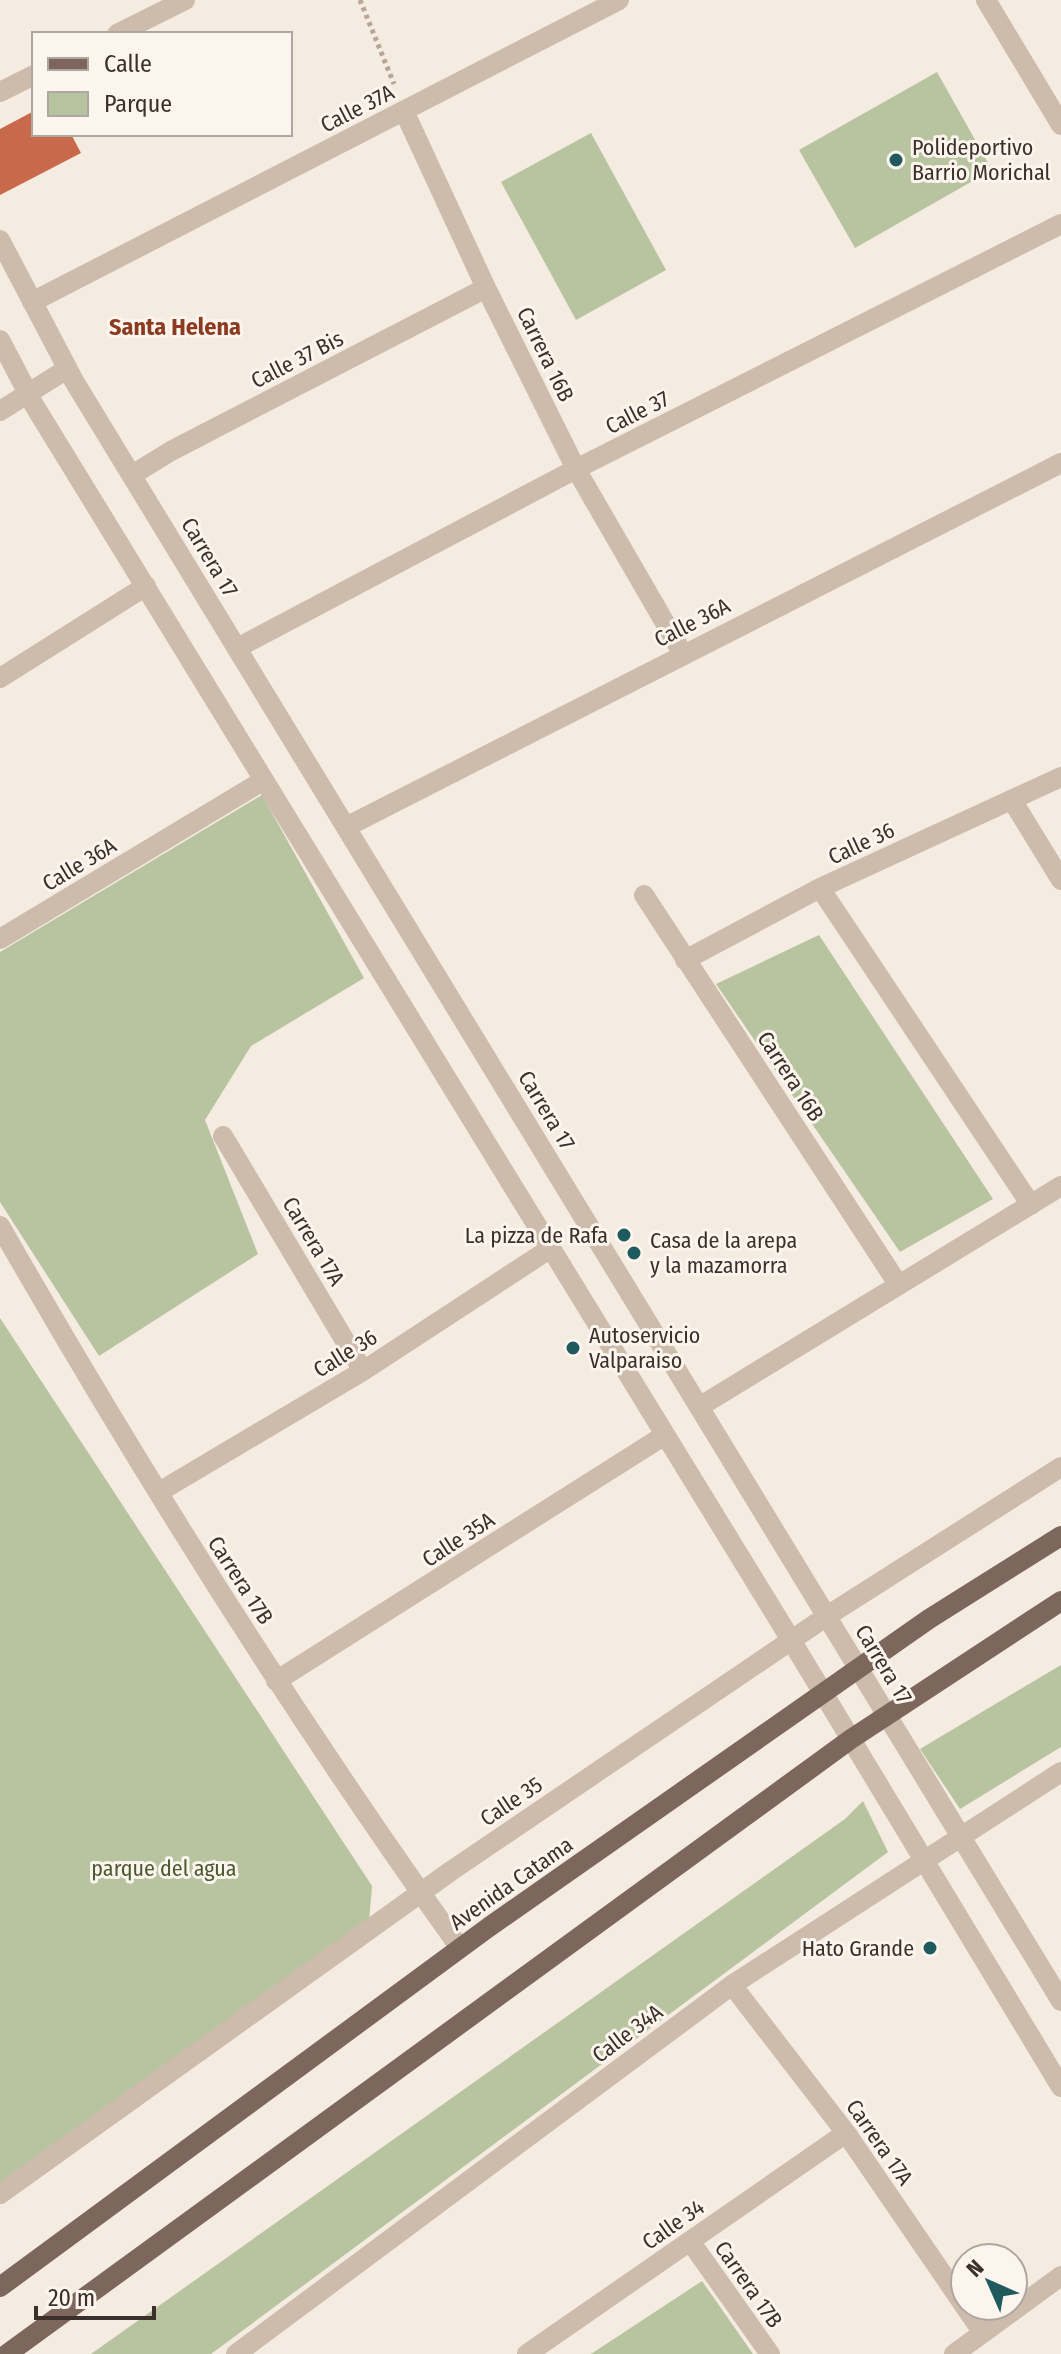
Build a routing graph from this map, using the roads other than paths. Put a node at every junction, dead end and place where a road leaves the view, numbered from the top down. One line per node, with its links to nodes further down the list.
1 (185, 0): 4 (street)
2 (619, 0): 7 (street, Calle 37A)
3 (986, 0): 8 (street)
4 (121, 32)
5 (32, 76): 6 (street)
6 (0, 92)
7 (404, 111): 11 (street, Carrera 16B); 12 (street, Calle 37A)
8 (1061, 125)
9 (1061, 224): 18 (street, Calle 37)
10 (0, 240): 12 (street, Carrera 17)
11 (486, 288): 18 (street, Carrera 16B); 19 (street, Calle 37 Bis)
12 (32, 302): 14 (street, Carrera 17)
13 (0, 340): 15 (street)
14 (67, 369): 15 (street); 19 (street, Carrera 17)
15 (28, 393): 16 (street); 20 (street)
16 (0, 411)
17 (1061, 463): 22 (street, Calle 36A)
18 (576, 469): 21 (street, Calle 37); 22 (street, Carrera 16B)
19 (132, 475): 21 (street, Carrera 17)
20 (146, 586): 23 (street); 25 (street)
21 (237, 648): 27 (street, Carrera 17)
22 (683, 654): 27 (street, Calle 36A)
23 (0, 678)
24 (1061, 777): 26 (street, Calle 36)
25 (264, 780): 31 (street, Calle 36A); 37 (street)
26 (1012, 800): 28 (street); 29 (street, Calle 36)
27 (346, 827): 40 (street, Carrera 17)
28 (1061, 880)
29 (820, 888): 32 (street, Calle 36); 35 (street)
30 (644, 895): 32 (street, Carrera 16B)
31 (0, 939)
32 (685, 960): 38 (street, Carrera 16B)
33 (223, 1136): 39 (street, Carrera 17A)
34 (1061, 1186): 35 (street)
35 (1031, 1205): 38 (street)
36 (0, 1226): 43 (street, Carrera 17B)
37 (551, 1248): 39 (street, Calle 36); 41 (street)
38 (898, 1284): 40 (street)
39 (363, 1371): 43 (street, Calle 36)
40 (699, 1407): 46 (street, Carrera 17)
41 (665, 1435): 47 (street); 49 (street, Calle 35A)
42 (1061, 1467): 46 (street, Calle 35)
43 (159, 1492): 49 (street, Carrera 17B)
44 (1061, 1536): 48 (main road, Avenida Catama)
45 (1061, 1601): 51 (main road)
46 (827, 1616): 47 (street, Calle 35); 48 (street, Carrera 17)
47 (791, 1640): 50 (street); 56 (street, Calle 35)
48 (859, 1668): 50 (main road, Avenida Catama); 51 (street, Carrera 17)
49 (276, 1681): 56 (street, Carrera 17B)
50 (823, 1693): 52 (street); 57 (main road, Avenida Catama)
51 (887, 1715): 52 (main road); 54 (street, Carrera 17)
52 (851, 1739): 55 (street); 67 (main road)
53 (1061, 1772): 54 (street, Calle 34A)
54 (960, 1836): 55 (street, Calle 34A); 59 (street, Carrera 17)
55 (923, 1859): 58 (street, Calle 34A); 60 (street)
56 (421, 1892): 57 (street, Carrera 17B); 62 (street, Calle 35)
57 (460, 1948): 65 (main road, Avenida Catama)
58 (732, 1985): 61 (street, Carrera 17A); 69 (street, Calle 34A)
59 (1059, 1995)
60 (1061, 2087)
61 (846, 2133): 63 (street, Calle 34); 66 (street, Carrera 17A)
62 (0, 2194)
63 (690, 2241): 68 (street, Calle 34); 70 (street, Carrera 17B)
64 (1061, 2276): 66 (street)
65 (0, 2287)
66 (983, 2333): 71 (street)
67 (13, 2352)
68 (529, 2353)
69 (236, 2354)
70 (770, 2354)
71 (954, 2354)

